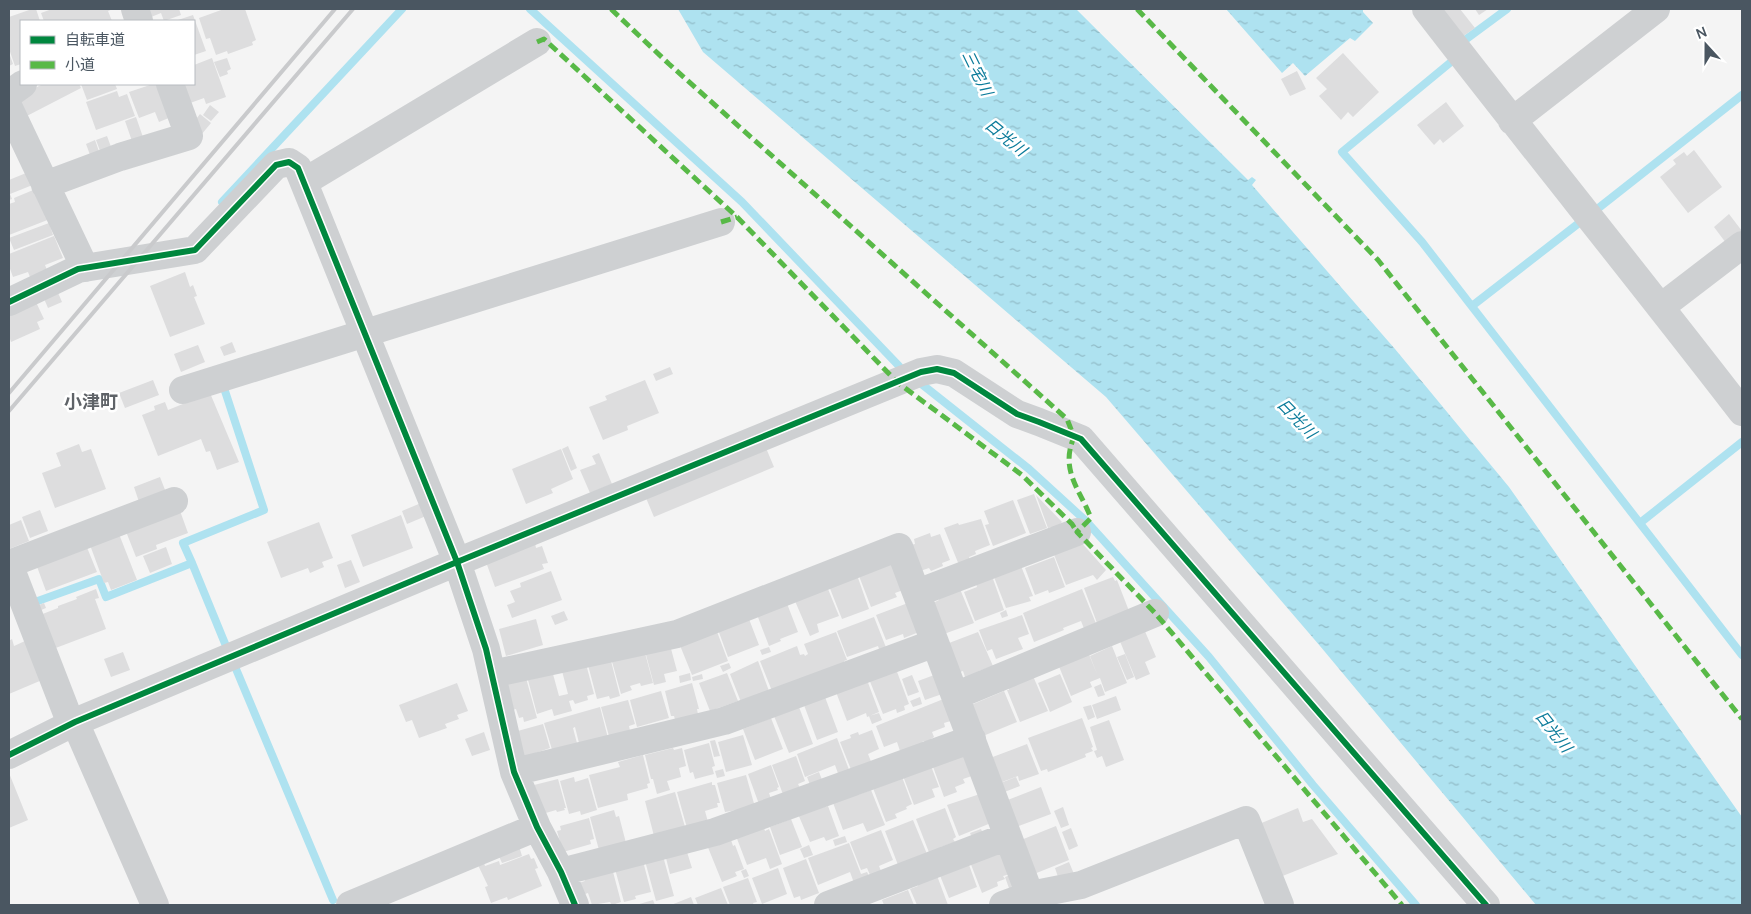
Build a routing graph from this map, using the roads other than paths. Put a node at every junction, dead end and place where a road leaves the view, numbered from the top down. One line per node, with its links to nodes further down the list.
1 (1426, 9): 8 (street)
2 (1656, 9): 8 (street)
3 (537, 42): 9 (street)
4 (21, 85): 6 (street)
5 (170, 85): 10 (street)
6 (9, 94)
7 (9, 108): 10 (street)
8 (1512, 121): 15 (street)
9 (304, 182): 13 (street); 16 (street)
10 (45, 185): 13 (street)
11 (722, 222): 16 (street)
12 (1742, 245): 15 (street)
13 (85, 268): 14 (street)
14 (9, 302)
15 (1661, 307): 18 (street)
16 (365, 333): 17 (street); 21 (street)
17 (183, 390)
18 (1742, 412)
19 (174, 501): 24 (street)
20 (1077, 532): 22 (street)
21 (457, 562): 26 (street); 28 (street); 42 (street)
22 (917, 593): 25 (street); 26 (street)
23 (1155, 613): 27 (street)
24 (18, 617): 28 (street)
25 (935, 643): 27 (street); 31 (street)
26 (492, 674): 31 (street)
27 (955, 696): 29 (street)
28 (73, 723): 30 (street); 36 (street)
29 (972, 739): 33 (street); 34 (street)
30 (9, 755)
31 (514, 772): 32 (street)
32 (537, 827): 34 (street); 37 (street)
33 (1008, 836): 35 (street); 39 (street)
34 (561, 872): 38 (street)
35 (1030, 895): 40 (street); 41 (street)
36 (155, 905)
37 (350, 905)
38 (575, 905)
39 (828, 905)
40 (1003, 905)
41 (1280, 905)
42 (1486, 905)

